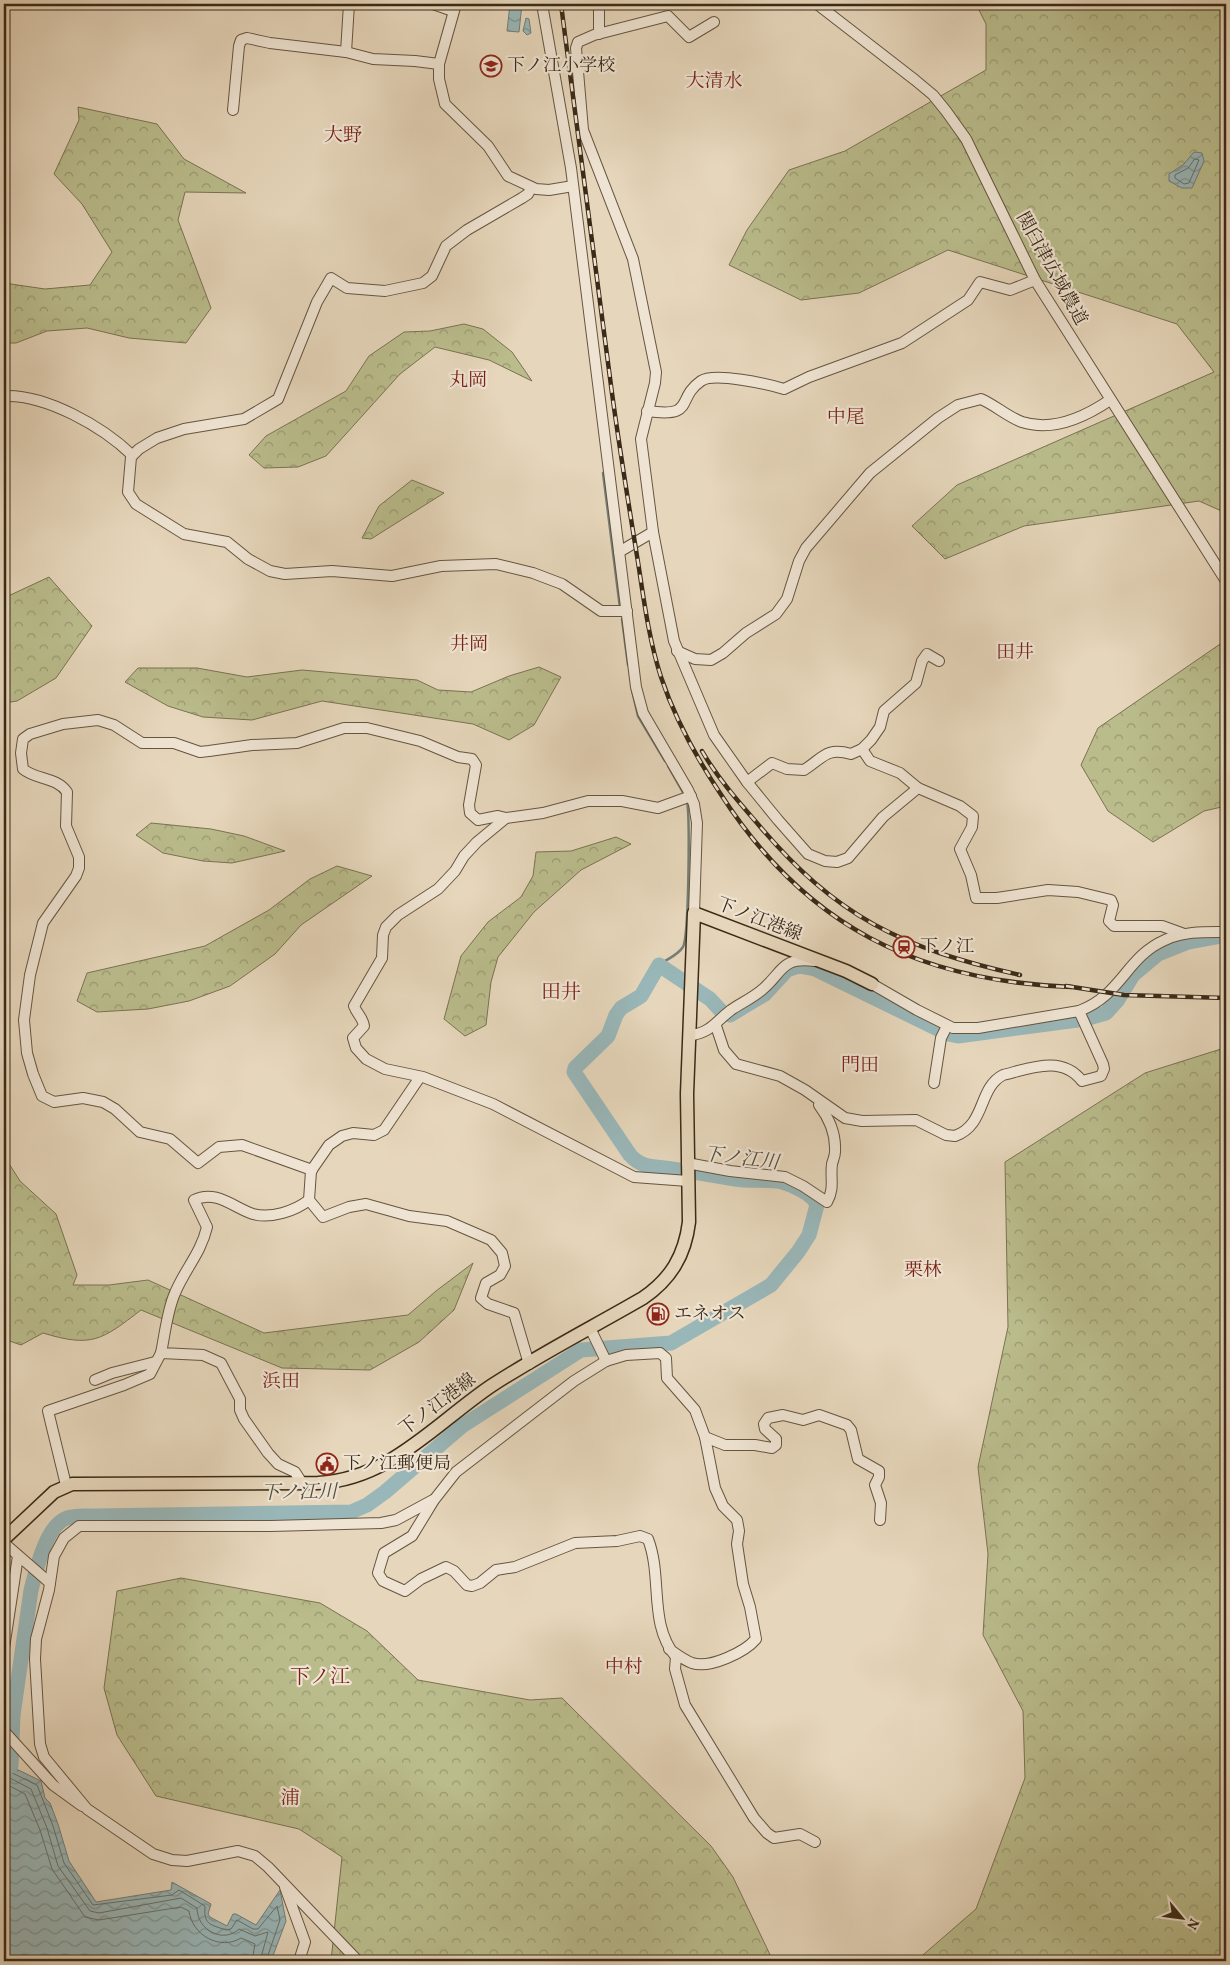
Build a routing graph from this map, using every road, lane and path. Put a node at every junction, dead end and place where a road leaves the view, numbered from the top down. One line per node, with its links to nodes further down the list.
1 (348, 4): 9 (street)
2 (434, 4): 6 (street)
3 (542, 4): 13 (street)
4 (599, 4): 8 (street)
5 (817, 4): 16 (street, 関臼津広域農道)
6 (455, 7): 10 (street)
7 (714, 22): 8 (street)
8 (599, 34): 12 (street)
9 (346, 52): 10 (street); 11 (street)
10 (439, 64): 15 (street)
11 (233, 110)
12 (587, 141): 13 (street); 19 (street)
13 (567, 142): 14 (street)
14 (573, 186): 15 (street); 22 (street)
15 (531, 188): 20 (street)
16 (1035, 280): 18 (street, 関臼津広域農道); 19 (street)
17 (4, 396): 20 (street)
18 (1110, 400): 23 (street, 関臼津広域農道); 25 (street)
19 (647, 411): 21 (street)
20 (132, 455): 24 (street)
21 (654, 532): 22 (street); 25 (street)
22 (619, 552): 24 (street)
23 (1226, 581)
24 (627, 611): 30 (street)
25 (677, 651): 28 (street)
26 (939, 661): 27 (street)
27 (862, 749): 28 (street); 29 (street)
28 (747, 782): 29 (street)
29 (918, 788): 34 (street)
30 (687, 797): 31 (street); 32 (street)
31 (506, 818): 41 (street); 45 (street)
32 (694, 913): 35 (main road, 下ノ江港線); 40 (main road, 下ノ江港線)
33 (1226, 932): 34 (street)
34 (1184, 934): 37 (street)
35 (822, 962): 36 (main road, 下ノ江港線); 38 (street)
36 (872, 984): 39 (street)
37 (1081, 1016): 39 (street); 43 (street)
38 (716, 1026): 40 (street); 43 (street)
39 (945, 1030): 42 (street)
40 (689, 1036): 44 (main road, 下ノ江港線)
41 (420, 1077): 45 (street); 46 (street)
42 (934, 1083)
43 (813, 1096): 44 (street)
44 (687, 1164): 46 (main road, 下ノ江港線)
45 (312, 1170): 47 (street)
46 (688, 1181): 48 (main road, 下ノ江港線)
47 (309, 1200): 49 (street); 51 (street)
48 (592, 1334): 50 (street); 51 (main road, 下ノ江港線)
49 (158, 1358): 52 (street); 54 (street); 55 (street)
50 (606, 1360): 53 (street); 56 (street)
51 (529, 1364): 54 (main road, 下ノ江港線)
52 (95, 1380)
53 (705, 1437): 57 (street); 63 (street)
54 (302, 1483): 55 (main road, 下ノ江港線)
55 (66, 1485): 58 (main road, 下ノ江港線)
56 (434, 1500): 61 (street); 63 (street)
57 (880, 1520)
58 (4, 1539)
59 (4, 1543): 60 (street)
60 (20, 1558): 61 (street); 62 (street)
61 (49, 1582): 65 (street)
62 (4, 1648)
63 (669, 1649): 66 (street)
64 (4, 1731): 65 (street)
65 (88, 1808): 67 (street)
66 (814, 1842)
67 (284, 1883): 68 (street); 69 (street)
68 (299, 1961)
69 (358, 1961)

